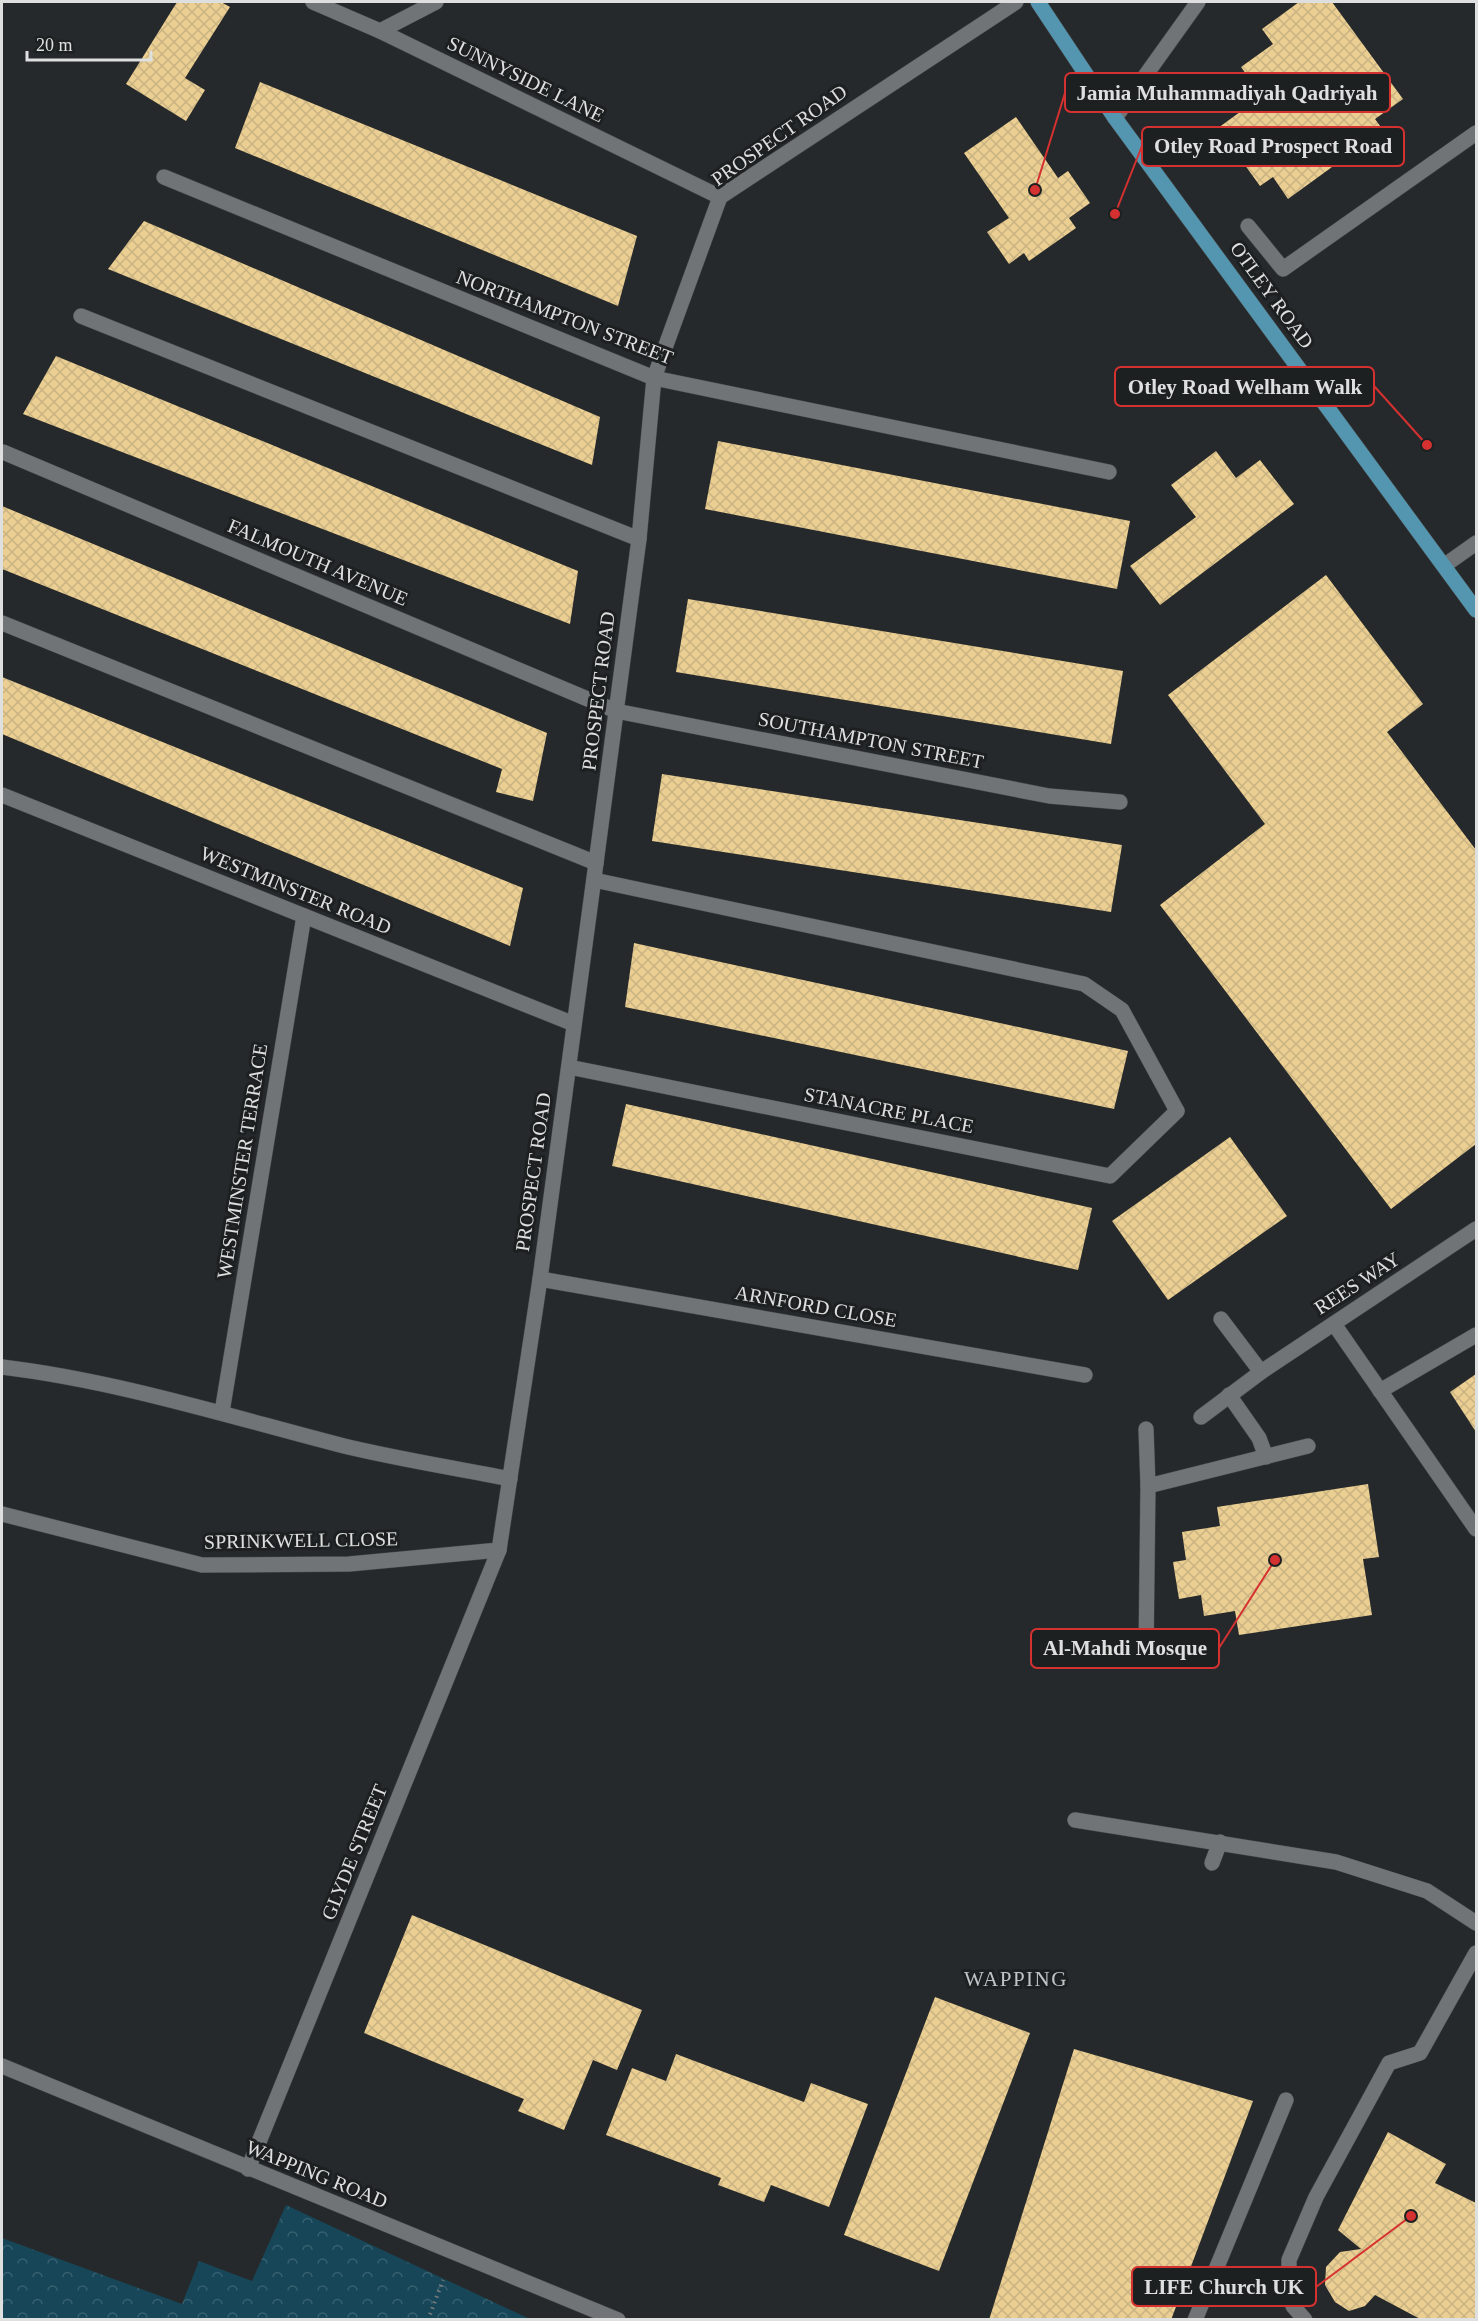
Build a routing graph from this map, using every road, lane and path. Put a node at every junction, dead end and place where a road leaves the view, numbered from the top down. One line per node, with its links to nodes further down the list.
1 (313, 2): 6 (street, SUNNYSIDE LANE)
2 (436, 2): 6 (street)
3 (1016, 2): 10 (street, PROSPECT ROAD)
4 (1038, 2): 7 (main road, OTLEY ROAD)
5 (1198, 2): 7 (street)
6 (380, 31): 10 (street, SUNNYSIDE LANE)
7 (1115, 118): 18 (main road, OTLEY ROAD)
8 (1476, 133): 11 (street)
9 (164, 177): 13 (street, NORTHAMPTON STREET)
10 (720, 197): 13 (street, PROSPECT ROAD)
11 (1248, 226)
12 (81, 315): 16 (street)
13 (654, 378): 15 (street, NORTHAMPTON STREET); 16 (street, PROSPECT ROAD)
14 (3, 452): 21 (street, FALMOUTH AVENUE)
15 (1109, 472)
16 (639, 539): 21 (street, PROSPECT ROAD)
17 (1476, 543): 18 (street)
18 (1445, 565): 19 (main road, OTLEY ROAD)
19 (1476, 610)
20 (2, 623): 24 (street)
21 (616, 711): 23 (street, SOUTHAMPTON STREET); 24 (street, PROSPECT ROAD)
22 (2, 795): 26 (street, WESTMINSTER ROAD)
23 (1120, 802)
24 (597, 863): 25 (street, PROSPECT ROAD)
25 (594, 880): 27 (street, PROSPECT ROAD); 28 (street, STANACRE PLACE)
26 (304, 916): 27 (street, WESTMINSTER ROAD); 39 (street, WESTMINSTER TERRACE)
27 (574, 1024): 28 (street, PROSPECT ROAD)
28 (569, 1067): 30 (street, PROSPECT ROAD)
29 (1476, 1229): 32 (street, REES WAY)
30 (540, 1279): 36 (street, ARNFORD CLOSE); 44 (street, PROSPECT ROAD)
31 (1221, 1319): 35 (street)
32 (1334, 1324): 35 (street, REES WAY); 37 (street)
33 (1476, 1335): 37 (street)
34 (2, 1367): 39 (street)
35 (1261, 1372): 38 (street, REES WAY)
36 (1085, 1375)
37 (1380, 1391): 47 (street)
38 (1229, 1395): 40 (street, REES WAY); 43 (street)
39 (222, 1412): 44 (street)
40 (1201, 1417)
41 (1146, 1429): 45 (street)
42 (1308, 1446): 43 (street)
43 (1266, 1457): 45 (street)
44 (510, 1479): 48 (street, PROSPECT ROAD)
45 (1148, 1486): 49 (street)
46 (2, 1514): 48 (street, SPRINKWELL CLOSE)
47 (1476, 1529)
48 (499, 1550): 57 (street, GLYDE STREET)
49 (1146, 1654)
50 (1075, 1820): 51 (street)
51 (1220, 1842): 52 (street); 53 (street)
52 (1212, 1863)
53 (1476, 1923)
54 (1476, 1953): 62 (street)
55 (2, 2066): 57 (street, WAPPING ROAD)
56 (1286, 2100): 61 (street)
57 (248, 2169): 58 (street, WAPPING ROAD)
58 (454, 2251): 59 (path); 60 (street, WAPPING ROAD)
59 (428, 2319)
60 (618, 2319)
61 (1196, 2319)
62 (1305, 2319)

